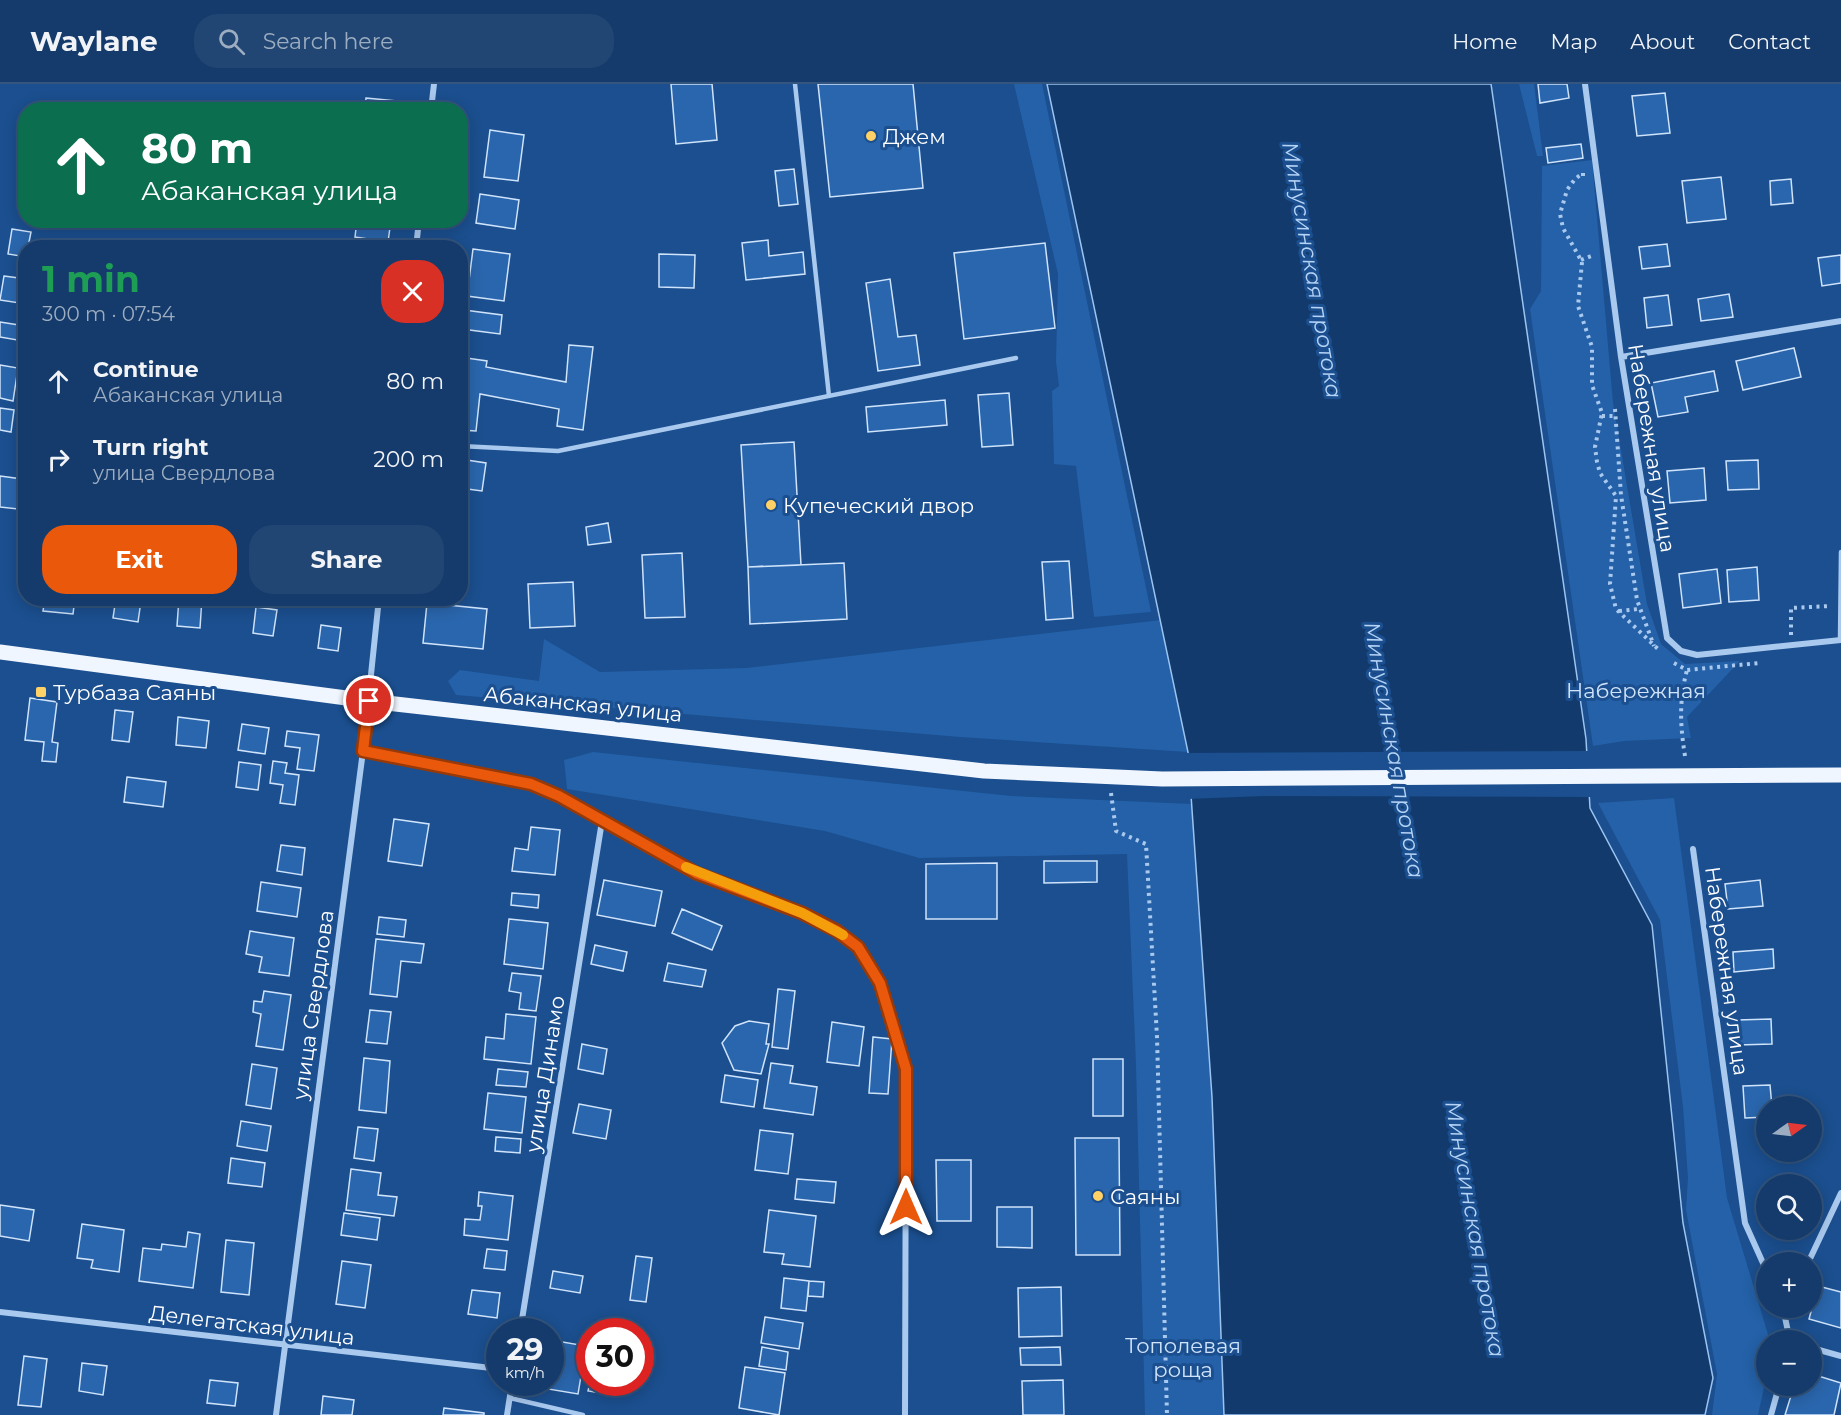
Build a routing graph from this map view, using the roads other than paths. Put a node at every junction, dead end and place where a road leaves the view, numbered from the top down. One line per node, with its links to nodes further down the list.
1 (434, 84): 4 (street)
2 (795, 84): 8 (lane)
3 (1585, 84): 6 (street, Набережная улица)
4 (432, 102)
5 (1841, 321): 6 (street)
6 (1622, 357): 12 (street, Набережная улица)
7 (1016, 358): 8 (lane)
8 (829, 396): 9 (lane)
9 (468, 446)
10 (1841, 552): 12 (lane)
11 (379, 606): 14 (street, улица Свердлова)
12 (1840, 640)
13 (0, 652): 14 (main road, Абаканская улица)
14 (369, 701): 15 (street, улица Свердлова); 16 (main road, Абаканская улица)
15 (363, 751): 17 (street); 24 (street, улица Свердлова)
16 (1841, 775)
17 (602, 821): 23 (street, улица Динамо); 33 (street)
18 (1693, 849): 20 (street, Набережная улица)
19 (1841, 1193): 21 (street)
20 (1758, 1252)
21 (1813, 1252)
22 (0, 1312): 24 (street, Делегатская улица)
23 (522, 1318)
24 (284, 1346): 27 (street, Делегатская улица); 30 (street, улица Свердлова)
25 (1822, 1351): 26 (street)
26 (1841, 1356)
27 (486, 1368)
28 (1776, 1396): 34 (street)
29 (510, 1398): 31 (street); 32 (lane)
30 (276, 1415)
31 (507, 1415)
32 (583, 1415)
33 (905, 1415)
34 (1771, 1415)

